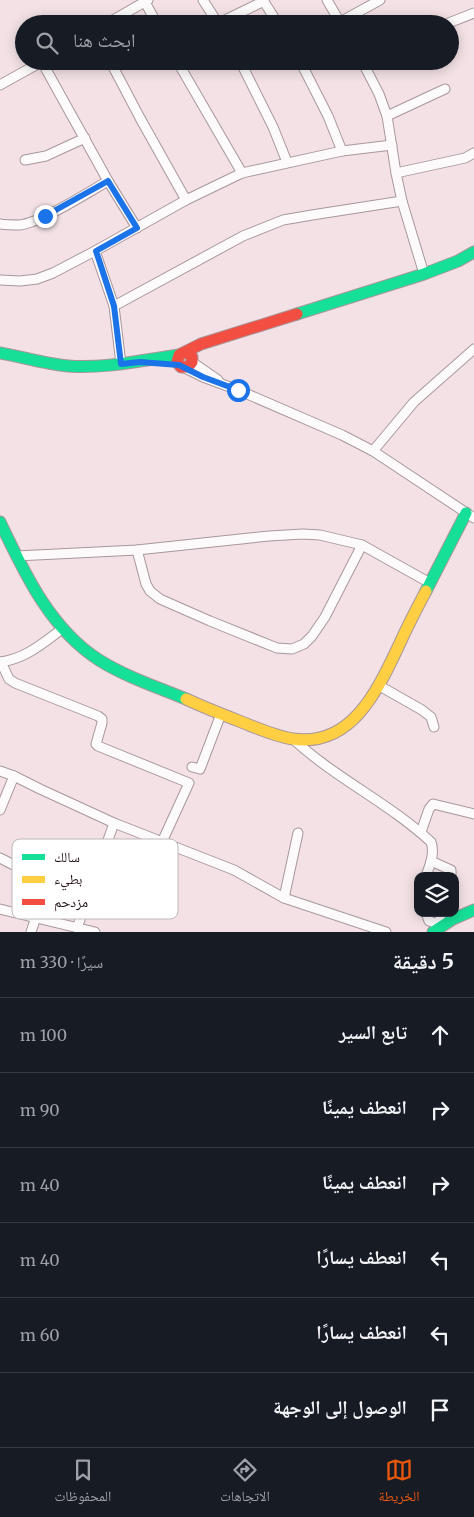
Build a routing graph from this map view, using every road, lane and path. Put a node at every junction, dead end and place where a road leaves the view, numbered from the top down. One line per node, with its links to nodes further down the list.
1 (203, 0): 9 (street)
2 (264, 0): 10 (street); 11 (street)
3 (328, 0): 12 (street)
4 (380, 0): 13 (street)
5 (146, 1): 7 (street); 8 (street)
6 (474, 13): 14 (street)
7 (122, 15)
8 (152, 15)
9 (213, 15)
10 (235, 15)
11 (273, 15)
12 (336, 15)
13 (355, 15)
14 (459, 19)
15 (28, 70): 22 (street)
16 (47, 70): 25 (street)
17 (115, 70): 34 (street)
18 (182, 70): 31 (street)
19 (245, 70): 30 (street)
20 (305, 70): 27 (street)
21 (367, 70): 24 (street)
22 (0, 85)
23 (446, 88): 24 (street)
24 (387, 116): 26 (street)
25 (85, 138): 29 (street); 33 (street)
26 (392, 146): 27 (street); 32 (street)
27 (342, 151): 30 (street)
28 (474, 153): 32 (street)
29 (25, 160)
30 (288, 162): 31 (street)
31 (242, 173): 34 (street)
32 (396, 173): 35 (street)
33 (108, 181): 36 (street); 37 (street)
34 (186, 200): 37 (street)
35 (402, 201): 40 (street); 42 (street)
36 (0, 224)
37 (137, 228): 38 (street)
38 (96, 251): 41 (street); 42 (street)
39 (474, 252): 40 (street)
40 (424, 274): 45 (street)
41 (0, 280)
42 (114, 306): 46 (street)
43 (474, 349): 47 (street)
44 (0, 352): 46 (street)
45 (186, 360): 46 (street); 47 (street)
46 (121, 364)
47 (373, 451): 48 (street)
48 (470, 516): 53 (street)
49 (0, 522): 52 (street)
50 (362, 545): 51 (street); 51 (street); 53 (street)
51 (137, 550): 52 (street)
52 (16, 556): 54 (street)
53 (430, 583): 56 (street)
54 (62, 629): 55 (street); 57 (street)
55 (0, 662): 62 (street)
56 (378, 684): 58 (street); 59 (street)
57 (221, 714): 59 (street); 62 (street)
58 (434, 727)
59 (293, 740): 66 (street)
60 (0, 771): 61 (street)
61 (14, 776): 63 (street); 65 (street)
62 (189, 783): 70 (street)
63 (0, 810)
64 (474, 814): 66 (street)
65 (114, 823): 68 (street); 69 (street)
66 (421, 832): 73 (street)
67 (298, 833): 77 (street)
68 (108, 839)
69 (154, 839)
70 (163, 839)
71 (178, 848): 77 (street)
72 (0, 858): 74 (street)
73 (431, 861): 75 (street); 76 (street)
74 (12, 864)
75 (427, 872)
76 (451, 872)
77 (284, 898): 88 (street)
78 (474, 910): 85 (street)
79 (428, 917): 85 (street)
80 (441, 917): 85 (street)
81 (35, 919): 86 (street)
82 (43, 919): 84 (street)
83 (80, 919): 84 (street)
84 (77, 928): 87 (street)
85 (436, 930)
86 (32, 932)
87 (95, 932)
88 (386, 932)

